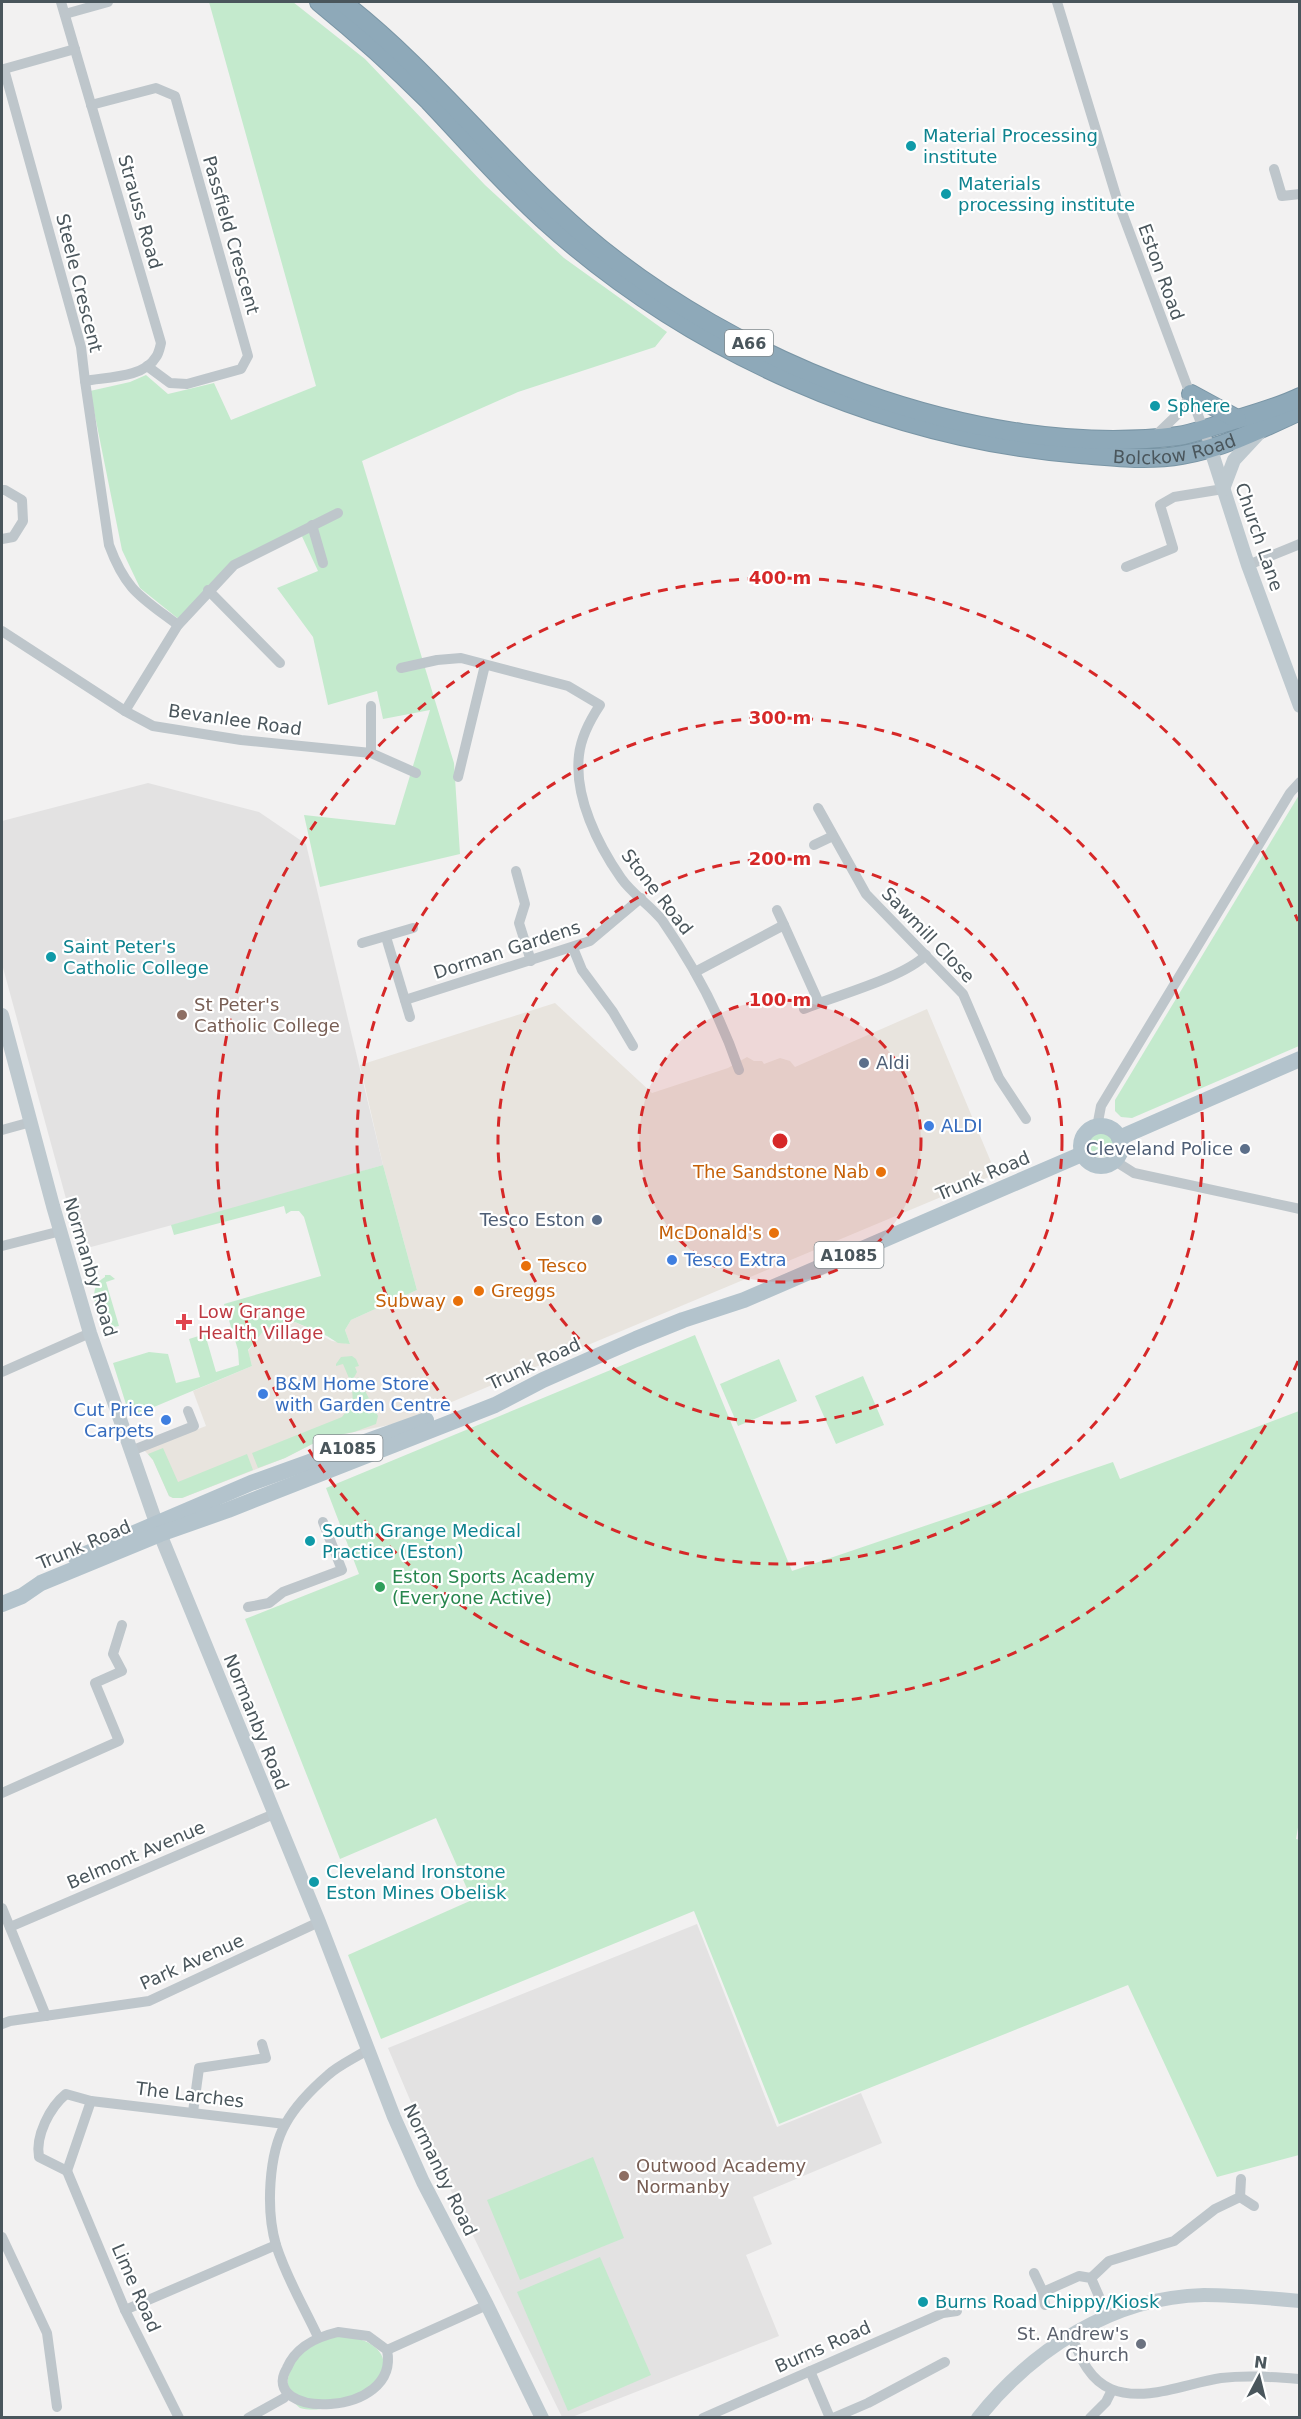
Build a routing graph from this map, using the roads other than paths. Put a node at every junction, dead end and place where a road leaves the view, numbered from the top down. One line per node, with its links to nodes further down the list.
1 (61, 2): 6 (street, Strauss Road)
2 (108, 2): 6 (street)
3 (319, 2): 21 (highway, Bolckow Road / A66)
4 (342, 2): 20 (highway, A66)
5 (1057, 2): 14 (street, Eston Road)
6 (65, 14): 7 (street, Strauss Road)
7 (75, 49): 8 (street, Steele Crescent); 9 (street, Strauss Road)
8 (3, 69): 13 (street, Steele Crescent)
9 (91, 105): 12 (street, Strauss Road); 12 (street, Passfield Crescent)
10 (1274, 169): 11 (street)
11 (1299, 194)
12 (147, 366): 13 (street)
13 (85, 381): 32 (street, Steele Crescent)
14 (1191, 394): 17 (highway); 19 (street, Eston Road); 20 (street)
15 (1299, 397): 18 (highway, Bolckow Road / A66)
16 (1299, 411): 18 (highway, Bolckow Road / A66)
17 (1237, 419): 18 (highway, A66); 19 (highway, A66)
18 (1264, 420): 21 (highway, Bolckow Road / A66); 22 (street)
19 (1204, 429): 20 (highway, A66); 21 (street, Eston Road)
20 (1152, 438)
21 (1210, 447): 22 (street, Church Lane)
22 (1223, 489): 29 (street, Church Lane); 30 (street)
23 (2, 490): 26 (street)
24 (338, 513): 25 (street)
25 (312, 525): 28 (street); 31 (street)
26 (2, 539)
27 (1299, 544): 29 (street)
28 (323, 564)
29 (1248, 565): 38 (street, Church Lane)
30 (1126, 567)
31 (208, 590): 32 (street); 34 (street)
32 (178, 625): 39 (street)
33 (2, 632): 39 (street, Bevanlee Road)
34 (280, 663)
35 (485, 664): 36 (street); 42 (street); 48 (street, Stone Road)
36 (401, 668)
37 (371, 706): 40 (street)
38 (1299, 706)
39 (125, 711): 40 (street, Bevanlee Road)
40 (371, 753): 41 (street, Bevanlee Road)
41 (416, 773)
42 (458, 777)
43 (1299, 782): 69 (street)
44 (818, 808): 45 (street, Sawmill Close)
45 (833, 836): 46 (street); 55 (street, Sawmill Close)
46 (814, 845)
47 (516, 871): 56 (street)
48 (640, 898): 54 (street, Dorman Gardens); 57 (street, Stone Road)
49 (777, 910): 50 (street)
50 (784, 925): 57 (street); 59 (street)
51 (413, 928): 52 (street)
52 (386, 937): 53 (street); 58 (street)
53 (362, 943)
54 (573, 948): 56 (street, Dorman Gardens); 64 (street)
55 (926, 955): 59 (street); 67 (street, Sawmill Close)
56 (531, 961): 58 (street, Dorman Gardens)
57 (695, 972): 66 (street, Stone Road)
58 (405, 1000): 62 (street)
59 (819, 1003): 60 (street)
60 (804, 1009)
61 (2, 1015): 63 (street, Normanby Road)
62 (410, 1017)
63 (4, 1037): 68 (street, Normanby Road)
64 (633, 1046)
65 (1299, 1059): 71 (main road)
66 (739, 1070)
67 (1026, 1119)
68 (31, 1122): 70 (street); 75 (street, Normanby Road)
69 (1097, 1127): 71 (main road); 72 (main road)
70 (2, 1130)
71 (1119, 1138): 73 (main road)
72 (1082, 1154): 73 (main road); 82 (main road, Trunk Road / A1085)
73 (1115, 1161): 74 (street)
74 (1299, 1209)
75 (61, 1231): 76 (street); 77 (street, Normanby Road)
76 (2, 1246)
77 (90, 1333): 78 (street); 80 (street, Normanby Road)
78 (2, 1372)
79 (188, 1411): 80 (street)
80 (131, 1450): 82 (street, Normanby Road)
81 (323, 1522): 85 (street)
82 (158, 1528): 83 (main road, A1085); 84 (main road, Trunk Road / A1085); 88 (street, Normanby Road)
83 (2, 1595)
84 (2, 1604)
85 (248, 1607)
86 (122, 1625): 87 (street)
87 (2, 1793)
88 (274, 1814): 90 (street, Normanby Road); 91 (street, Belmont Avenue)
89 (2, 1908): 91 (street)
90 (319, 1922): 92 (street, Park Avenue); 95 (street, Normanby Road)
91 (10, 1927): 92 (street)
92 (46, 2016): 93 (street, Park Avenue)
93 (2, 2024)
94 (262, 2044): 97 (street)
95 (367, 2050): 98 (street); 109 (street, Normanby Road)
96 (91, 2101): 97 (street, The Larches); 99 (street); 99 (street, The Larches)
97 (193, 2112): 98 (street, The Larches)
98 (285, 2124): 104 (street)
99 (67, 2170): 111 (street, Lime Road)
100 (1241, 2179): 101 (street)
101 (1240, 2197): 102 (street); 106 (street)
102 (1254, 2206)
103 (2, 2237): 123 (street)
104 (276, 2245): 111 (street); 115 (street)
105 (1034, 2273): 107 (street)
106 (1091, 2278): 107 (street); 113 (street)
107 (1043, 2292): 110 (street)
108 (1299, 2301): 113 (street)
109 (487, 2305): 116 (street); 128 (street, Normanby Road)
110 (1046, 2305)
111 (125, 2310): 126 (street, Lime Road)
112 (957, 2312): 118 (street, Burns Road)
113 (1108, 2317): 114 (street)
114 (1071, 2335): 120 (street); 132 (street)
115 (318, 2337): 116 (street); 121 (street)
116 (387, 2350): 125 (street)
117 (945, 2362): 131 (street)
118 (810, 2371): 122 (street, Burns Road); 131 (street)
119 (1299, 2379): 120 (street)
120 (1112, 2390): 133 (street)
121 (284, 2398): 124 (street); 127 (street)
122 (729, 2406): 129 (street, Burns Road); 130 (street)
123 (57, 2407)
124 (300, 2412)
125 (344, 2413)
126 (179, 2418)
127 (248, 2418)
128 (542, 2418)
129 (703, 2418)
130 (735, 2418)
131 (831, 2418)
132 (978, 2418)
133 (1090, 2418)

